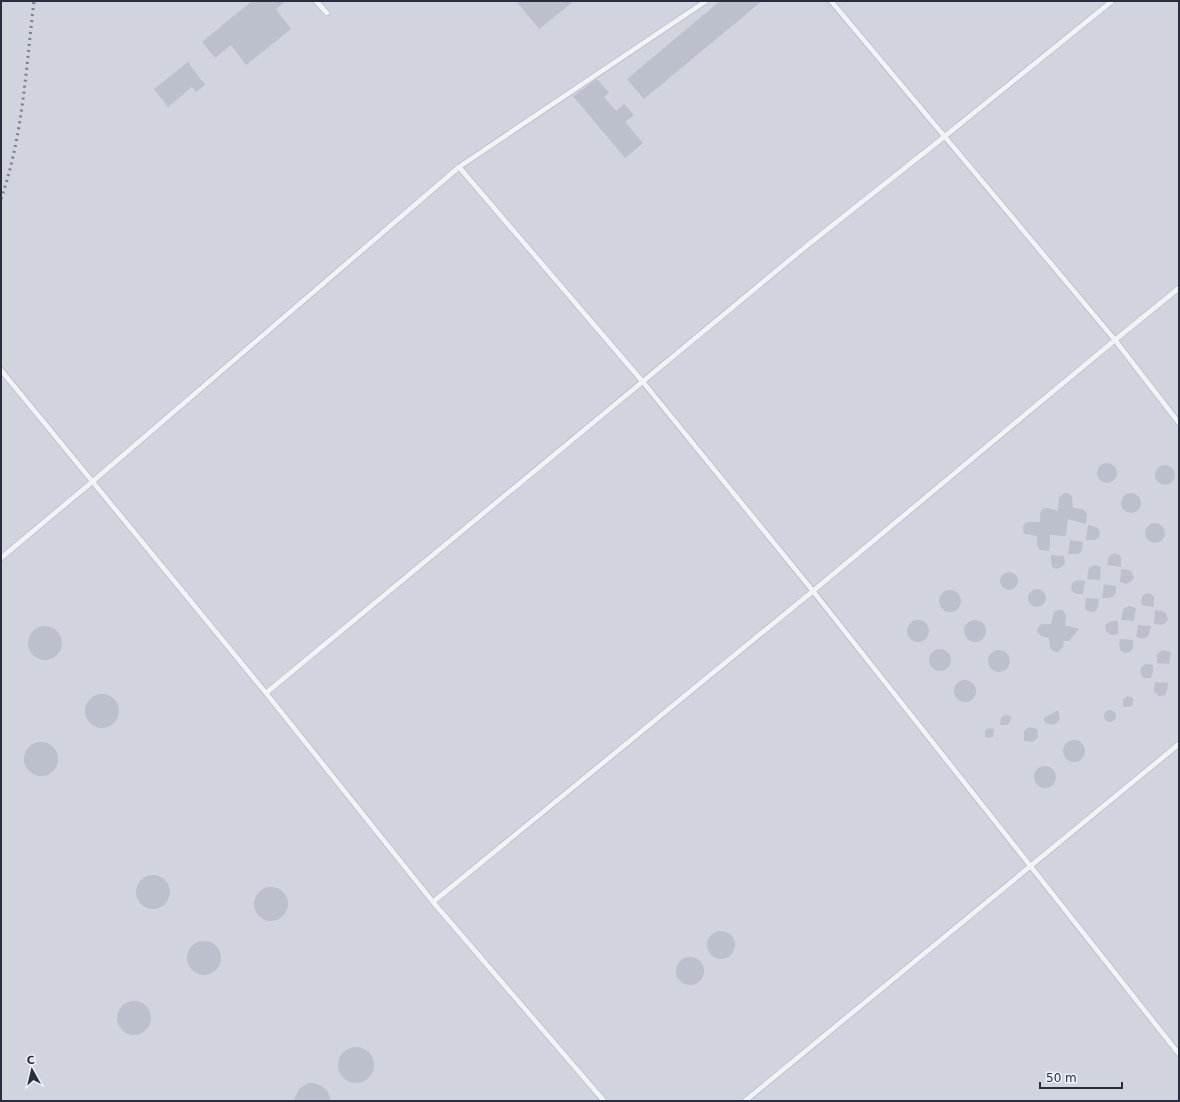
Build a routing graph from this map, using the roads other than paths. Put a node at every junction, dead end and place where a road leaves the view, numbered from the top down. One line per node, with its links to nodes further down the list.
1 (316, 1): 5 (lane)
2 (706, 1): 7 (lane)
3 (830, 1): 6 (lane)
4 (1112, 1): 6 (lane)
5 (327, 13)
6 (944, 137): 9 (lane); 11 (lane)
7 (459, 166): 11 (lane); 13 (lane)
8 (1179, 288): 9 (lane)
9 (1115, 340): 12 (lane); 15 (lane)
10 (1, 370): 13 (lane)
11 (643, 382): 15 (lane); 16 (lane)
12 (1179, 423)
13 (92, 482): 14 (lane); 16 (lane)
14 (1, 558)
15 (813, 591): 18 (lane); 19 (lane)
16 (266, 693): 19 (lane)
17 (1179, 744): 18 (lane)
18 (1030, 867): 20 (lane); 22 (lane)
19 (433, 902): 21 (lane)
20 (1179, 1054)
21 (604, 1101)
22 (745, 1101)

